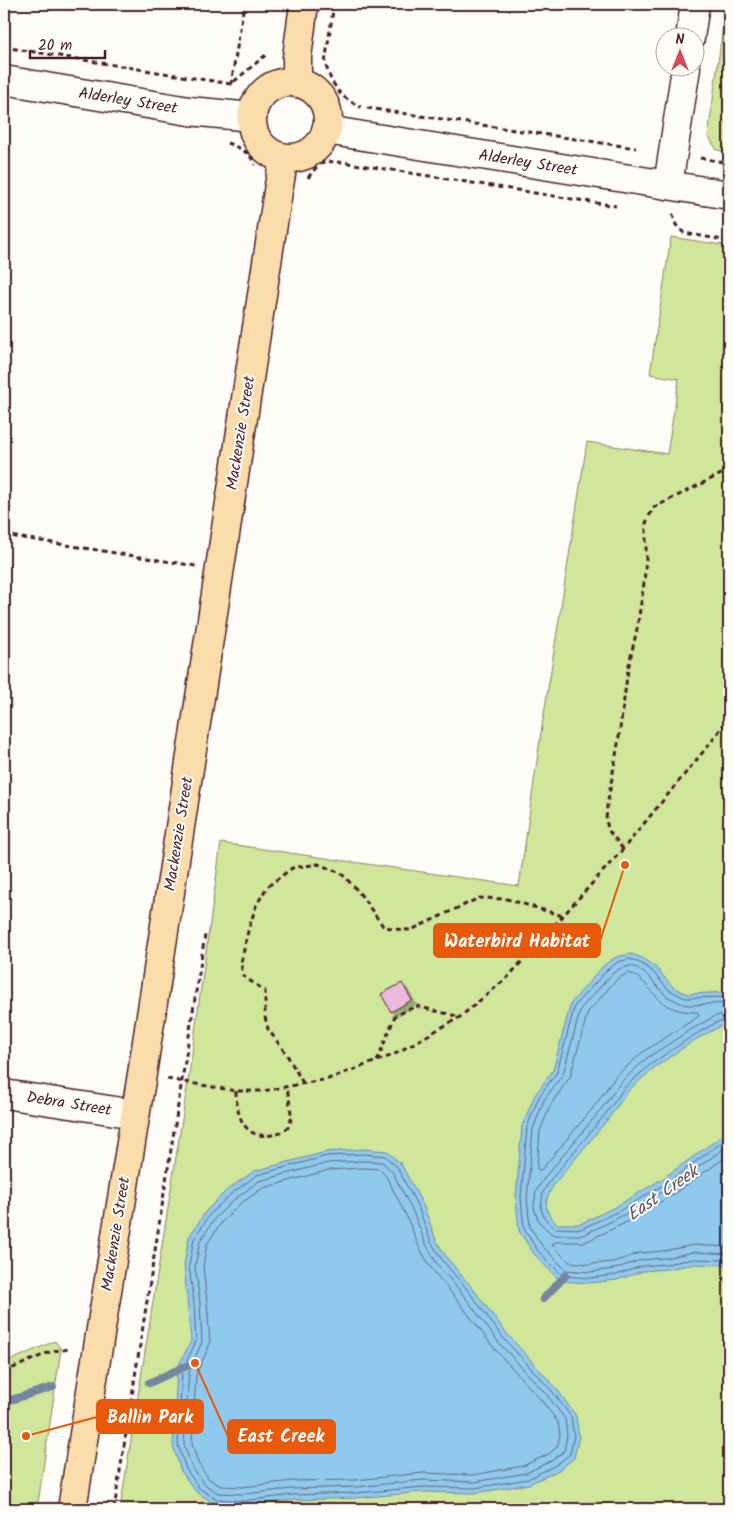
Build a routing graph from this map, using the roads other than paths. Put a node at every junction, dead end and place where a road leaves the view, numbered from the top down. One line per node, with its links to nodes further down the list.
1 (304, 4): 6 (main road)
2 (696, 4): 3 (street)
3 (692, 28)
4 (684, 78): 10 (street)
5 (4, 80): 7 (street, Alderley Street)
6 (297, 83): 7 (main road); 8 (main road)
7 (252, 117): 9 (main road)
8 (326, 130): 9 (main road); 10 (street, Alderley Street)
9 (284, 158): 13 (main road, Mackenzie Street)
10 (668, 185): 11 (street, Alderley Street)
11 (729, 194)
12 (4, 1094): 13 (street, Debra Street)
13 (134, 1114): 14 (main road, Mackenzie Street)
14 (72, 1509)

